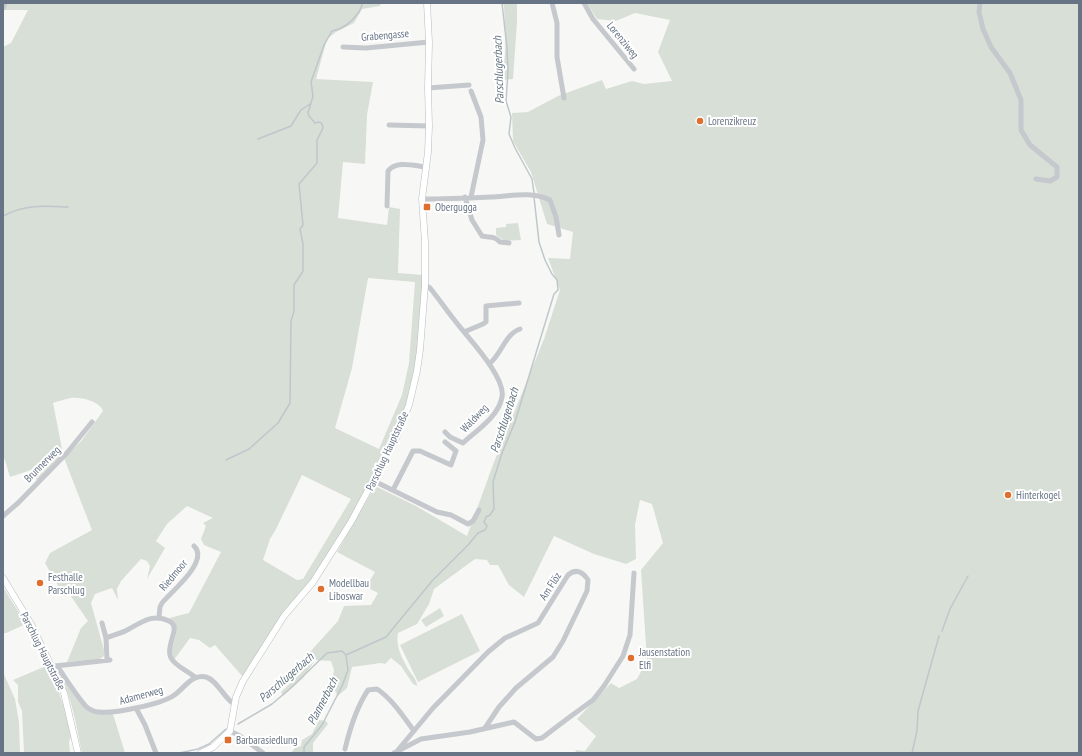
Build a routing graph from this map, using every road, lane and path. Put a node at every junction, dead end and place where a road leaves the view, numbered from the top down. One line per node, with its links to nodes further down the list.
1 (5, 3): 6 (street)
2 (427, 3): 7 (main road, Parschlug Hauptstraße)
3 (552, 3): 13 (street)
4 (584, 3): 9 (street, Lorenziweg)
5 (980, 3): 17 (street)
6 (3, 8)
7 (428, 42): 8 (street, Grabengasse); 11 (main road, Parschlug Hauptstraße)
8 (343, 47)
9 (634, 69)
10 (469, 85): 11 (street)
11 (428, 87): 15 (main road, Parschlug Hauptstraße)
12 (471, 91): 18 (street)
13 (564, 98)
14 (389, 125): 15 (street)
15 (429, 126): 16 (main road, Parschlug Hauptstraße)
16 (426, 167): 19 (main road, Parschlug Hauptstraße); 20 (street)
17 (1036, 179)
18 (468, 197): 19 (street); 21 (street); 22 (street)
19 (422, 199): 23 (main road, Parschlug Hauptstraße)
20 (387, 206)
21 (559, 235)
22 (509, 243)
23 (426, 285): 26 (street, Waldweg); 31 (main road, Parschlug Hauptstraße)
24 (519, 303): 26 (street)
25 (520, 329): 27 (street)
26 (464, 332): 27 (street, Waldweg)
27 (489, 364): 29 (street, Waldweg)
28 (92, 422): 34 (street, Brunnerweg)
29 (445, 432)
30 (445, 442): 32 (street)
31 (374, 480): 32 (street); 43 (main road, Parschlug Hauptstraße)
32 (393, 490): 33 (street)
33 (479, 510)
34 (3, 516)
35 (194, 546): 38 (street, Riedmoor)
36 (634, 573): 45 (street, Am Flöz)
37 (3, 578): 41 (main road, Parschlug Hauptstraße)
38 (159, 617): 40 (street); 42 (street)
39 (102, 623): 40 (street)
40 (106, 638): 41 (street)
41 (55, 667): 44 (street, Adamerweg); 51 (main road, Parschlug Hauptstraße)
42 (195, 677): 43 (street); 44 (street, Adamerweg)
43 (234, 704): 46 (main road, Parschlug Hauptstraße)
44 (136, 708): 52 (street)
45 (485, 728): 47 (street, Am Flöz); 50 (street, Am Flöz)
46 (230, 731): 49 (street); 53 (main road)
47 (414, 731): 48 (street); 50 (street, Am Flöz)
48 (345, 749)
49 (262, 752)
50 (396, 752)
51 (78, 753)
52 (156, 753)
53 (201, 753)

